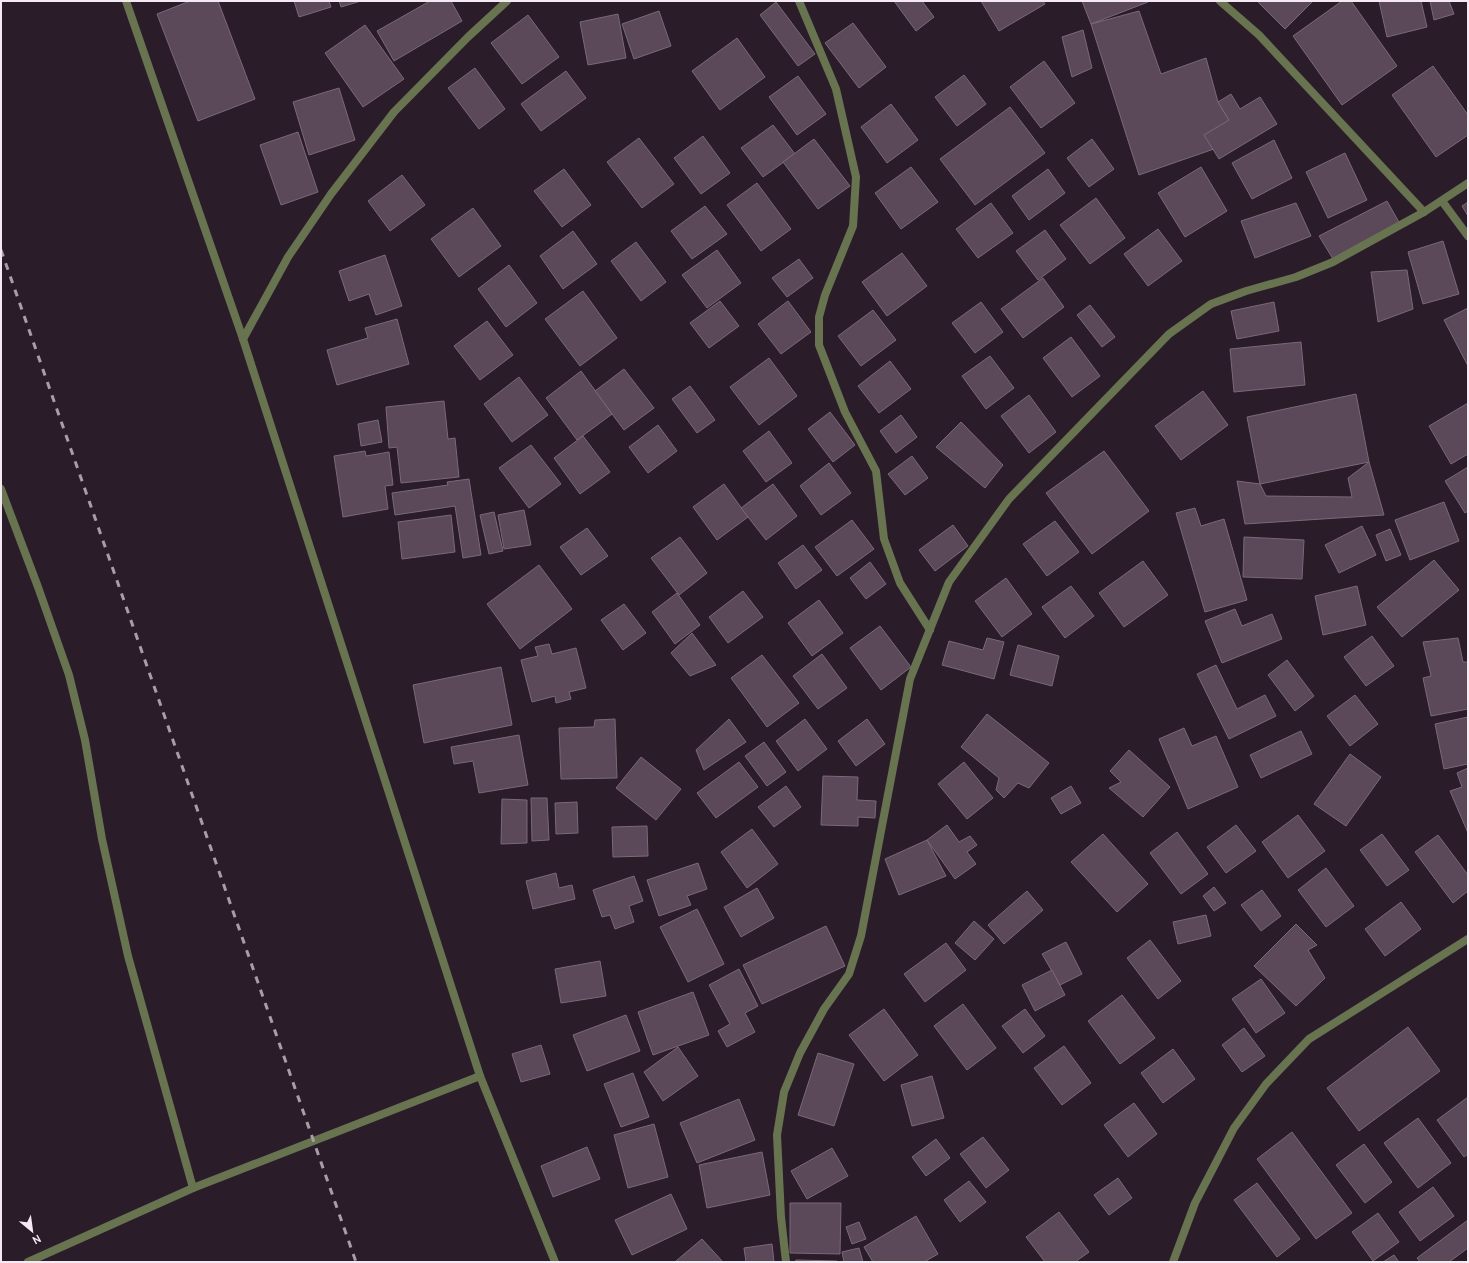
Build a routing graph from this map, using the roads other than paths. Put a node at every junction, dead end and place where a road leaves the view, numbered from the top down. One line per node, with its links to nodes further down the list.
1 (126, 1): 9 (street)
2 (507, 1): 9 (street)
3 (799, 1): 11 (street)
4 (1220, 1): 7 (street)
5 (1468, 183): 6 (street)
6 (1442, 201): 7 (street); 8 (street)
7 (1424, 212): 11 (street)
8 (1468, 236)
9 (243, 338): 13 (street)
10 (1, 489): 14 (street)
11 (930, 630): 17 (street)
12 (1468, 939): 18 (street)
13 (480, 1076): 14 (street); 16 (street)
14 (193, 1188): 15 (street)
15 (28, 1262)
16 (555, 1262)
17 (786, 1262)
18 (1173, 1262)

